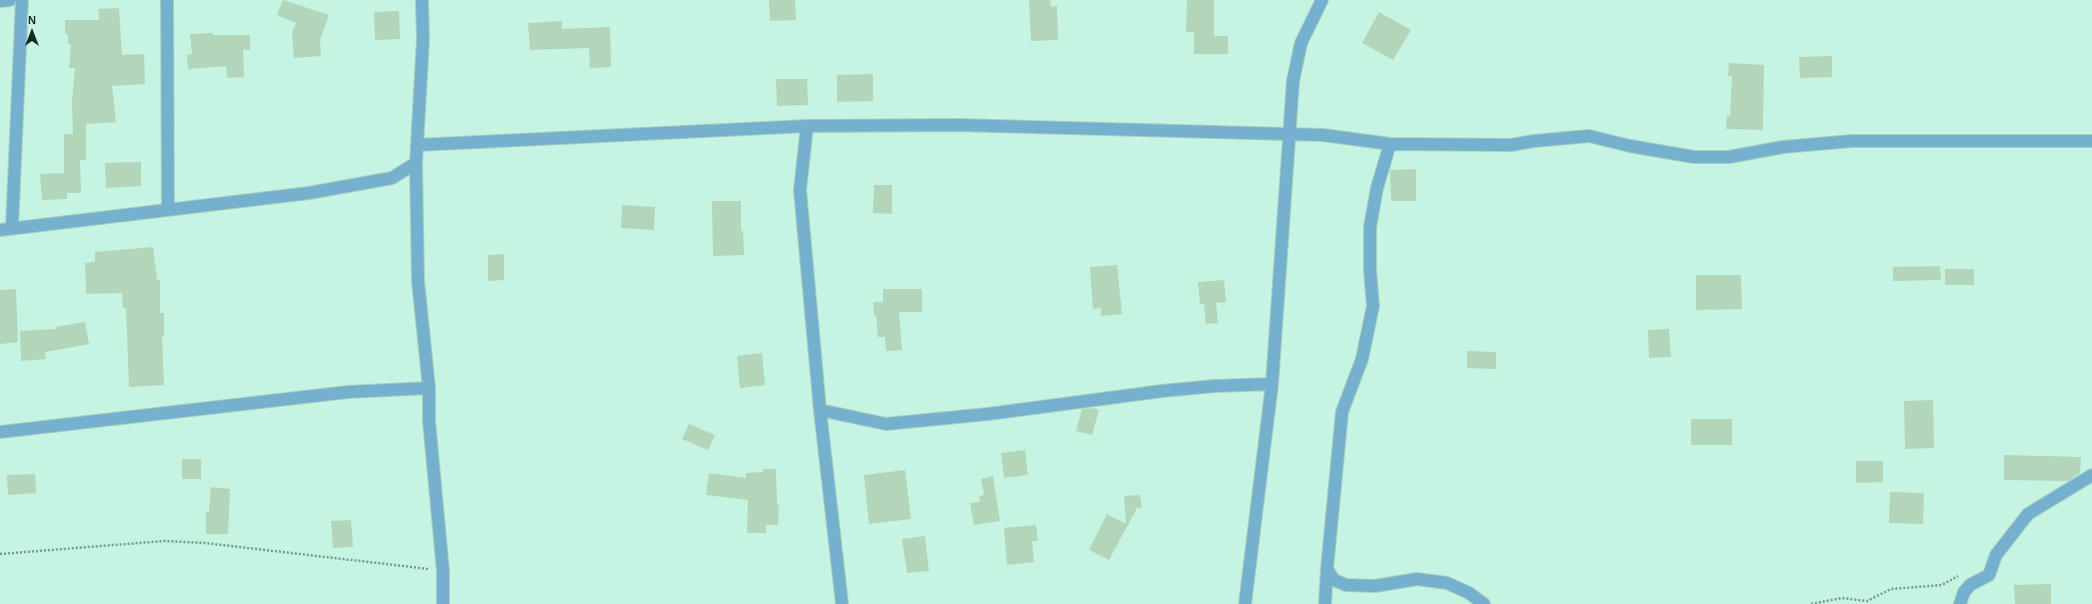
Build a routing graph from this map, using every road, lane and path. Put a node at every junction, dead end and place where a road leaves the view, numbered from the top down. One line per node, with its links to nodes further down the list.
1 (10, 0): 6 (street)
2 (22, 0): 14 (street)
3 (167, 0): 13 (street)
4 (422, 0): 11 (street)
5 (1322, 0): 8 (street)
6 (0, 1)
7 (807, 126): 8 (street); 11 (street); 17 (street)
8 (1289, 134): 10 (street); 15 (street)
9 (2092, 141): 10 (street)
10 (1390, 144): 21 (street)
11 (417, 145): 12 (street)
12 (416, 163): 13 (street); 16 (street)
13 (168, 210): 14 (street)
14 (6, 229)
15 (1272, 384): 17 (street); 26 (street)
16 (429, 388): 18 (street); 22 (street)
17 (820, 410): 25 (street)
18 (0, 432)
19 (2092, 475): 30 (street)
20 (0, 554): 22 (path)
21 (1327, 569): 27 (street); 28 (street)
22 (443, 571): 24 (street)
23 (1963, 573): 29 (path)
24 (443, 604)
25 (842, 604)
26 (1245, 604)
27 (1325, 604)
28 (1484, 604)
29 (1811, 604)
30 (1960, 604)

